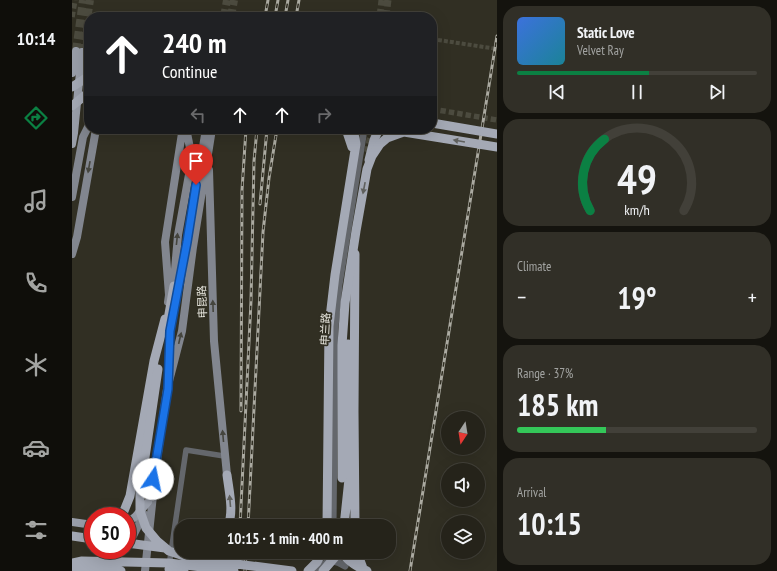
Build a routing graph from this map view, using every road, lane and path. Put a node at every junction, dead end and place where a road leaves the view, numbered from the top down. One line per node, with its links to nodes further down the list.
1 (76, 53): 2 (main road); 6 (main road); 22 (main road)
2 (72, 73)
3 (84, 79): 4 (highway, bridge)
4 (72, 87)
5 (84, 96): 6 (highway, bridge)
6 (72, 106)
7 (437, 124): 20 (highway, bridge)
8 (84, 134): 26 (main road)
9 (95, 134): 29 (main road, one-way to 29)
10 (184, 134): 30 (main road, 申昆路, one-way to 10)
11 (184, 134): 34 (main road, 申昆路, one-way to 34)
12 (205, 134): 28 (main road, 申昆路)
13 (212, 134): 31 (main road, 申昆路)
14 (212, 134): 37 (main road, 申昆路, one-way to 14)
15 (348, 134): 24 (highway)
16 (354, 134): 24 (highway)
17 (377, 134): 25 (highway, bridge)
18 (398, 134): 25 (highway, one-way to 25, bridge)
19 (416, 134): 23 (highway, one-way to 19, bridge)
20 (497, 134)
21 (363, 136): 47 (street, 申兰路)
22 (72, 144)
23 (497, 147)
24 (352, 164): 46 (highway)
25 (367, 169): 27 (highway, one-way to 27, bridge)
26 (72, 197)
27 (356, 231): 43 (highway, bridge); 48 (highway, bridge)
28 (187, 242): 31 (main road, 申昆路); 32 (main road)
29 (72, 254)
30 (174, 286): 32 (main road, 申昆路); 35 (highway)
31 (188, 288): 36 (main road, 申昆路, one-way to 31)
32 (175, 299): 36 (main road, 申昆路)
33 (349, 301): 40 (highway)
34 (165, 318): 35 (highway); 42 (highway)
35 (164, 336): 75 (highway, bridge)
36 (168, 389): 38 (main road, 申昆路)
37 (224, 456): 39 (main road, 申昆路); 72 (street)
38 (156, 467): 41 (main road); 71 (main road, 申昆路)
39 (227, 475): 45 (highway, one-way to 39)
40 (349, 478): 43 (highway); 49 (highway)
41 (148, 502): 44 (main road); 53 (main road)
42 (126, 507)
43 (355, 510): 50 (highway)
44 (136, 516)
45 (230, 519)
46 (329, 519)
47 (329, 519)
48 (343, 519)
49 (344, 519)
50 (355, 519)
51 (72, 522): 52 (main road)
52 (84, 524)
53 (136, 531)
54 (136, 544): 55 (highway, bridge)
55 (174, 549)
56 (111, 559): 66 (main road)
57 (319, 559): 76 (highway)
58 (322, 559): 77 (street)
59 (333, 559): 77 (highway, bridge)
60 (343, 559): 67 (street)
61 (347, 559): 80 (highway, bridge)
62 (356, 559): 78 (highway, bridge)
63 (359, 559): 79 (highway, bridge)
64 (113, 561): 65 (highway, bridge); 73 (highway, bridge); 74 (highway, bridge)
65 (72, 563)
66 (87, 568): 68 (main road); 69 (main road)
67 (346, 569): 77 (street)
68 (73, 571): 70 (highway, bridge)
69 (113, 571)
70 (121, 571)
71 (145, 571)
72 (168, 571)
73 (184, 571)
74 (234, 571)
75 (292, 571)
76 (308, 571)
77 (320, 571)
78 (357, 571)
79 (364, 571)
80 (367, 571)

